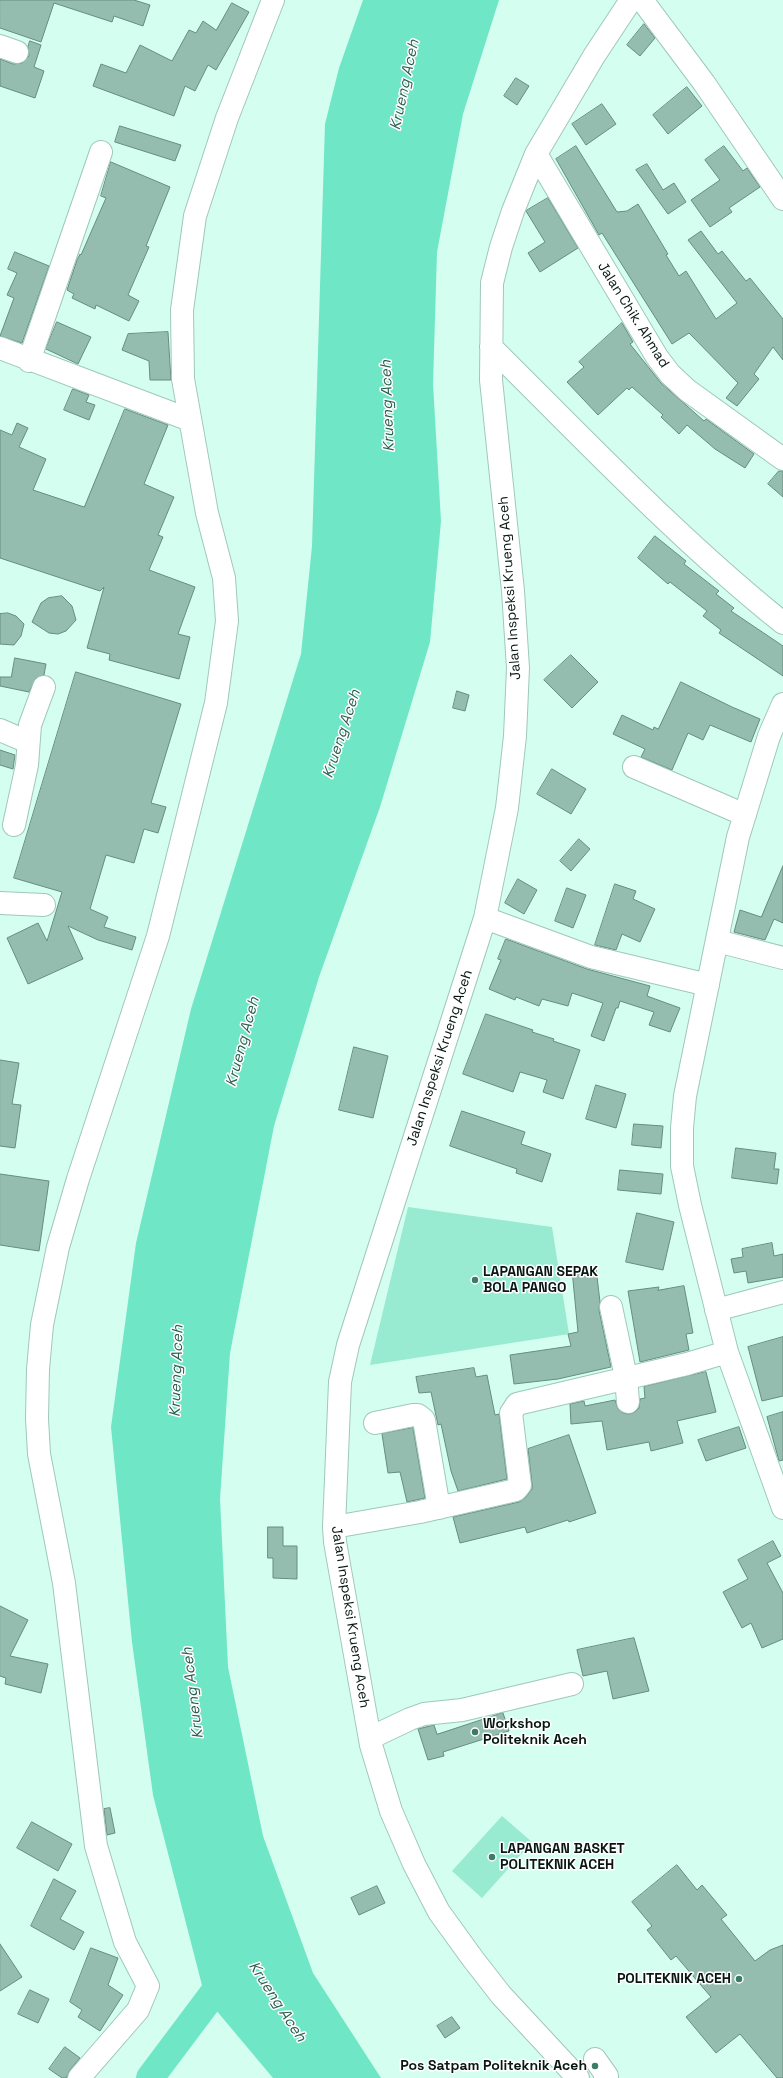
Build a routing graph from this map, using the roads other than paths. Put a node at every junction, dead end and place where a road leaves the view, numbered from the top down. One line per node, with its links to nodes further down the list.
1 (273, 0): 10 (street)
2 (631, 0): 5 (street, Jalan Inspeksi Krueng Aceh)
3 (642, 0): 6 (street)
4 (101, 152): 9 (street)
5 (536, 154): 7 (street, Jalan Inspeksi Krueng Aceh); 11 (street, Jalan Chik. Ahmad)
6 (783, 199)
7 (491, 347): 12 (street); 22 (street, Jalan Inspeksi Krueng Aceh)
8 (0, 348): 9 (street)
9 (29, 361): 10 (street)
10 (190, 420): 38 (street)
11 (783, 459)
12 (783, 623)
13 (44, 687): 16 (street)
14 (783, 704): 18 (street)
15 (0, 730): 16 (street)
16 (28, 742): 19 (street)
17 (634, 767): 18 (street)
18 (745, 815): 23 (street)
19 (14, 825)
20 (0, 903): 21 (street)
21 (44, 905)
22 (485, 918): 25 (street); 35 (street, Jalan Inspeksi Krueng Aceh)
23 (717, 941): 24 (street); 25 (street)
24 (783, 958)
25 (708, 985): 28 (street)
26 (783, 1292): 28 (street)
27 (611, 1307): 30 (street)
28 (716, 1310): 29 (street)
29 (727, 1352): 30 (street); 34 (street)
30 (626, 1377): 31 (street); 33 (street)
31 (628, 1402)
32 (375, 1423): 33 (street)
33 (439, 1508): 35 (street)
34 (783, 1508)
35 (334, 1526): 37 (street, Jalan Inspeksi Krueng Aceh)
36 (572, 1684): 37 (street)
37 (370, 1738): 39 (street, Jalan Inspeksi Krueng Aceh)
38 (79, 2078)
39 (578, 2078)

